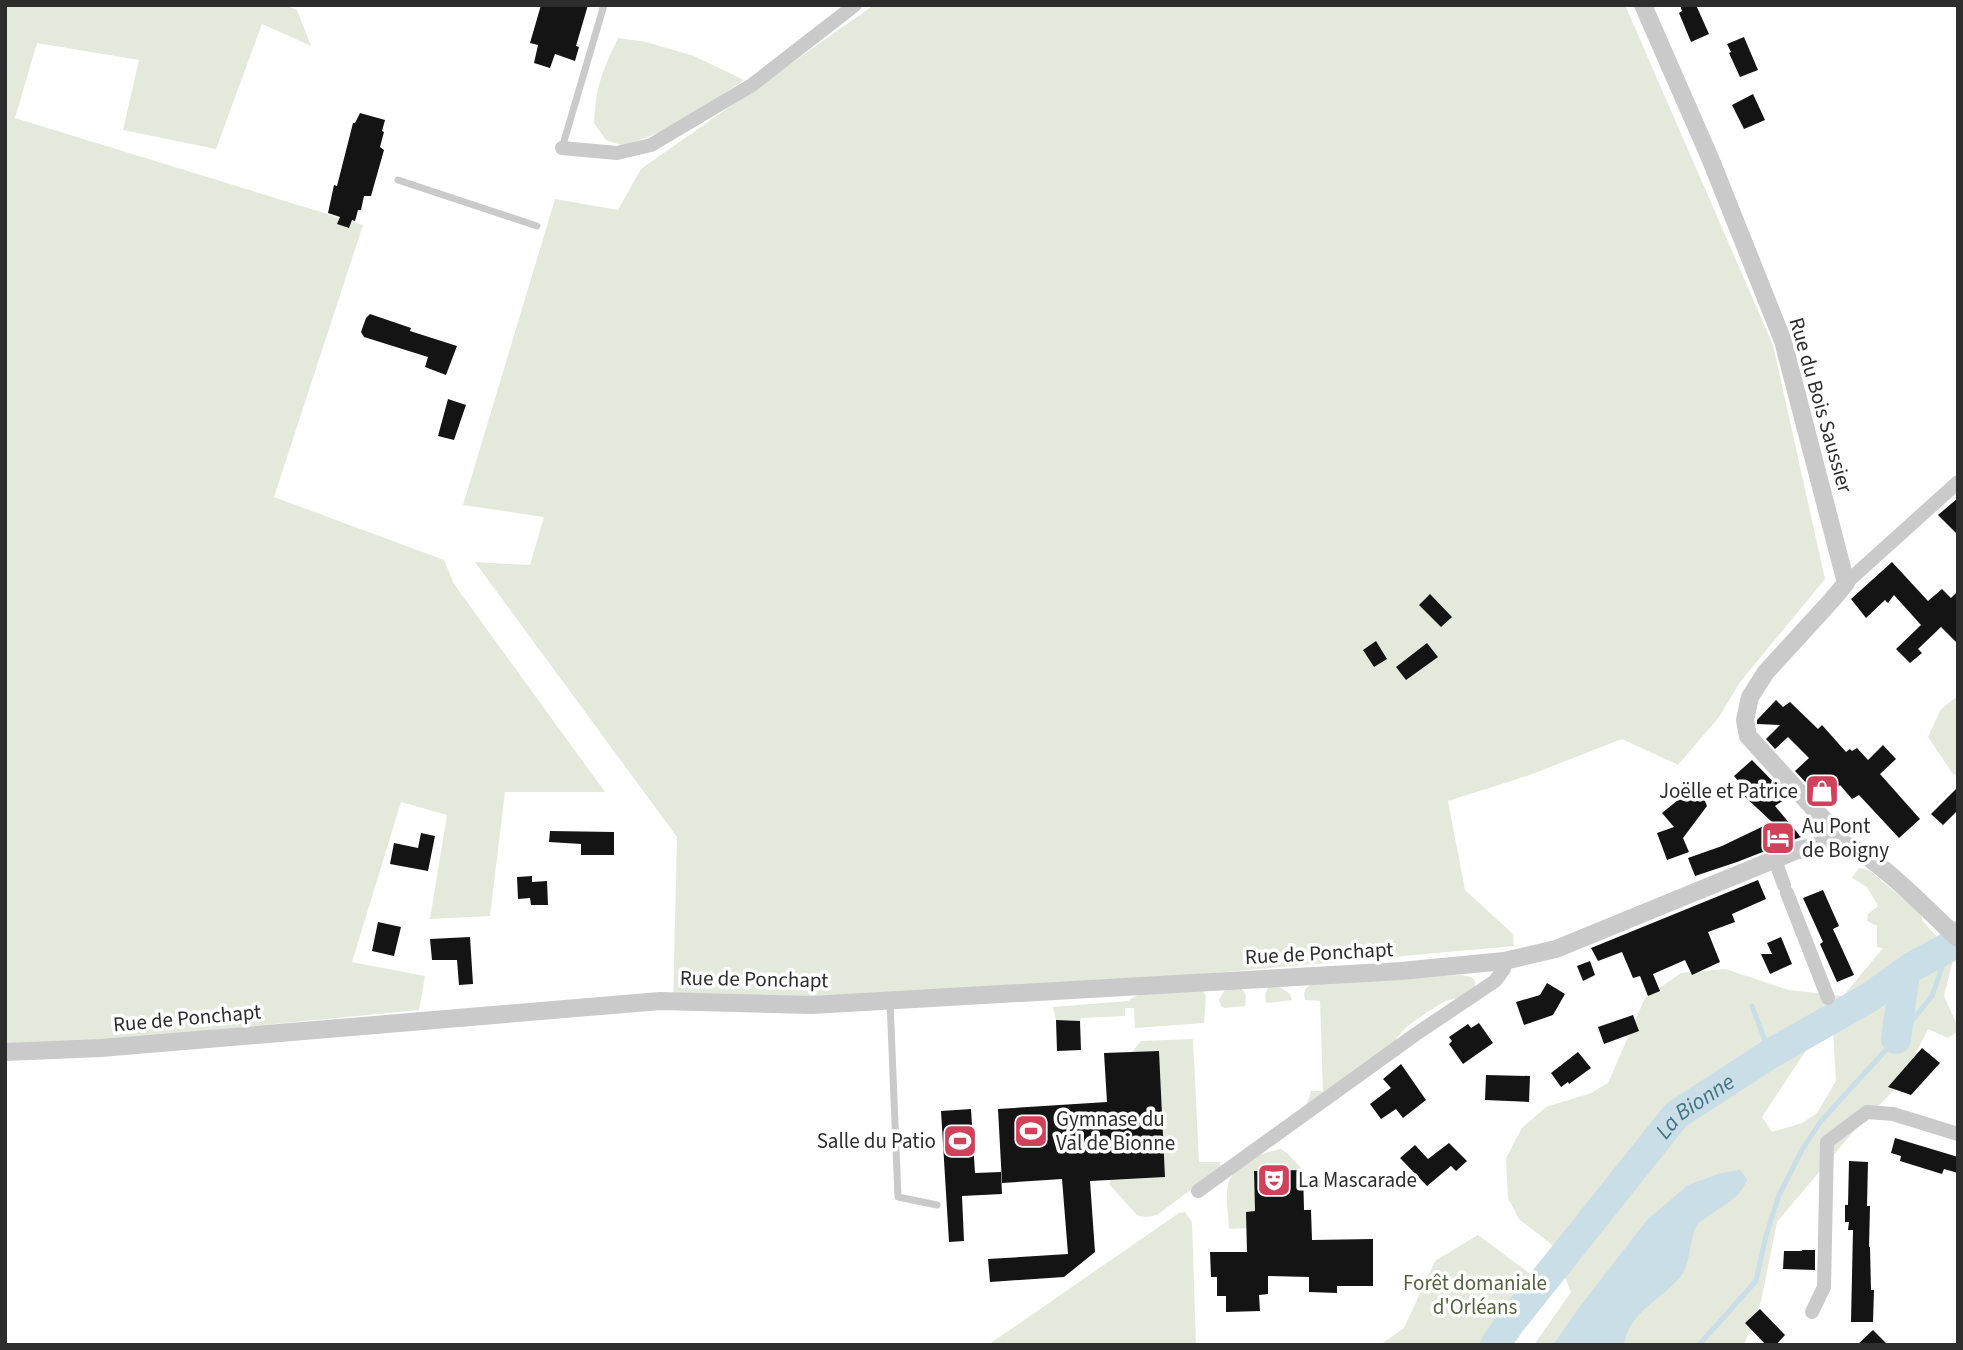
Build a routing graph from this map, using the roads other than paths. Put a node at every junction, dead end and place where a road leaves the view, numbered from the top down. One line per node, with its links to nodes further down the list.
1 (604, 5): 4 (lane)
2 (855, 5): 4 (street)
3 (1643, 5): 8 (street, Rue du Bois Saussier)
4 (562, 148)
5 (398, 180): 6 (lane)
6 (537, 226)
7 (1958, 482): 8 (street)
8 (1846, 583): 9 (street)
9 (1839, 843): 10 (street, Rue de Ponchapt); 11 (street)
10 (1775, 860): 12 (street, Rue de Ponchapt); 13 (street)
11 (1958, 938)
12 (1504, 961): 14 (street, Rue de Ponchapt); 17 (street)
13 (1828, 998)
14 (890, 1000): 15 (street, Rue de Ponchapt); 18 (lane)
15 (5, 1052)
16 (1958, 1133): 19 (street)
17 (1198, 1191)
18 (937, 1205)
19 (1812, 1312)

